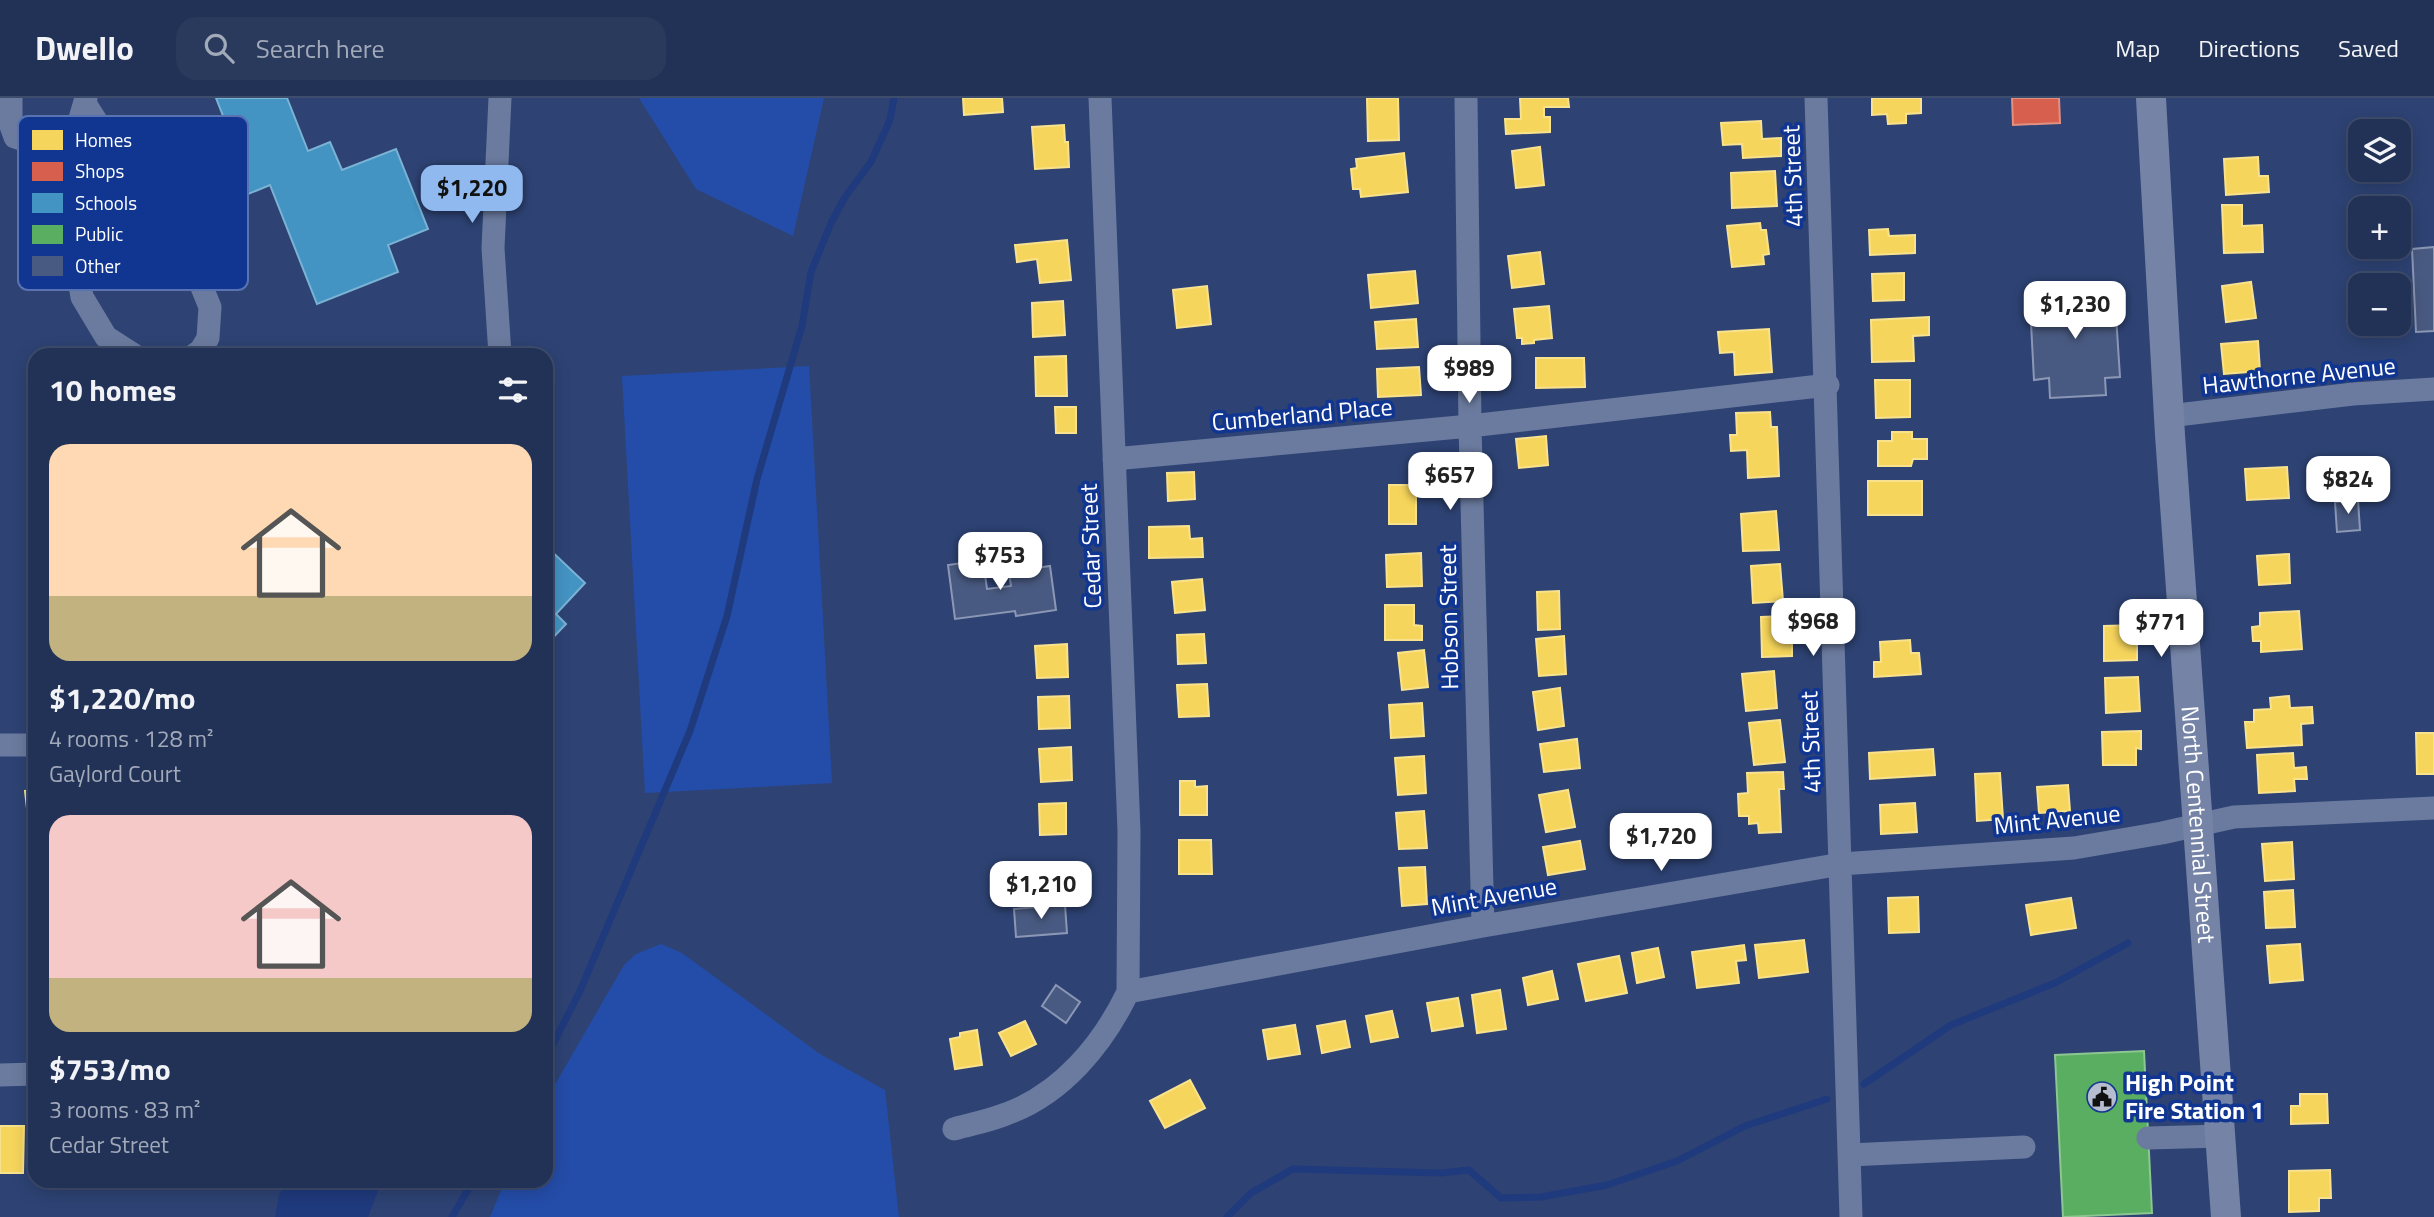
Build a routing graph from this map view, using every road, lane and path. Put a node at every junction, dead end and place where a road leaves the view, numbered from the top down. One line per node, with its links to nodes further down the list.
1 (11, 98): 7 (street)
2 (499, 98): 12 (street)
3 (1100, 98): 17 (street, Cedar Street)
4 (1466, 98): 16 (street, Hobson Street)
5 (1816, 98): 13 (street, 4th Street)
6 (2151, 98): 15 (main road, North Centennial Street)
7 (18, 138)
8 (81, 290): 10 (street)
9 (203, 290): 11 (street)
10 (123, 348)
11 (202, 348)
12 (500, 348)
13 (1828, 386): 16 (street, Cumberland Place); 22 (street, 4th Street)
14 (2434, 389): 15 (street, Hawthorne Avenue)
15 (2169, 416): 21 (main road, North Centennial Street)
16 (1470, 426): 17 (street, Cumberland Place); 23 (street, Hobson Street)
17 (1114, 458): 24 (street, Cedar Street)
18 (0, 745): 19 (street)
19 (28, 745)
20 (2434, 808): 21 (street, Mint Avenue)
21 (2198, 824): 22 (street, Mint Avenue); 28 (main road, North Centennial Street)
22 (1841, 864): 23 (street, Mint Avenue); 31 (street, 4th Street)
23 (1483, 926): 24 (street, Mint Avenue)
24 (1128, 992): 27 (street)
25 (28, 1074): 26 (street)
26 (0, 1075)
27 (954, 1129)
28 (2221, 1136): 29 (street); 33 (main road, North Centennial Street)
29 (2148, 1138)
30 (2024, 1147): 31 (street)
31 (1849, 1155): 32 (street, 4th Street)
32 (1851, 1217)
33 (2226, 1217)

